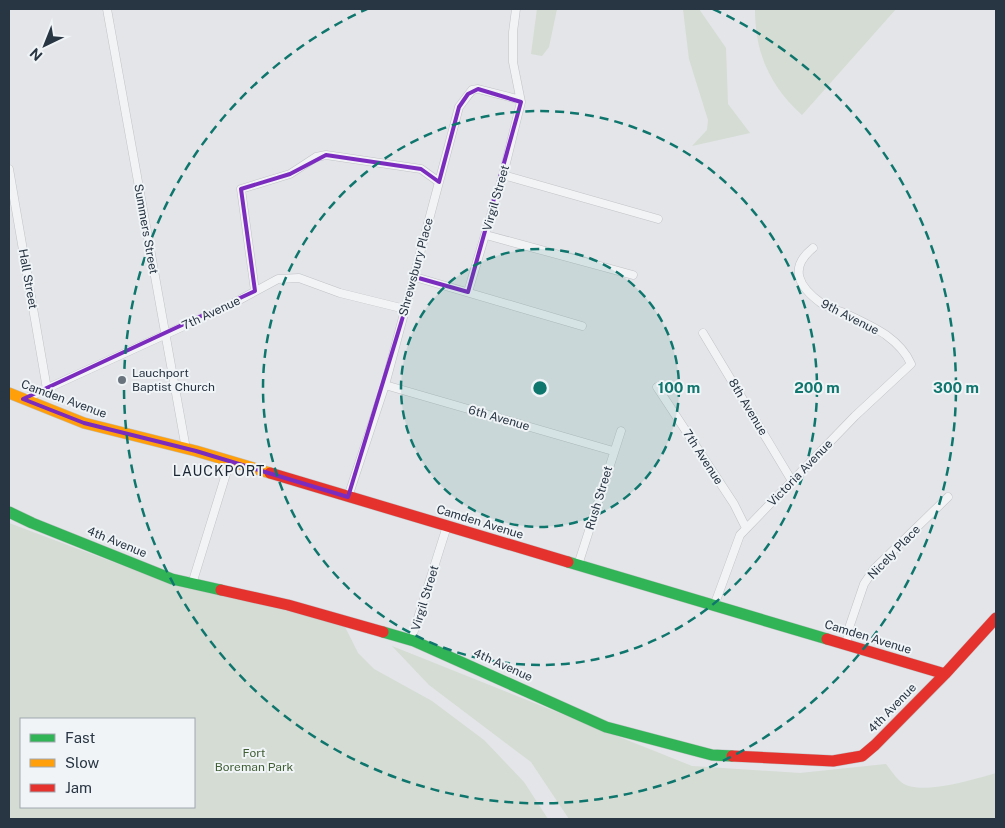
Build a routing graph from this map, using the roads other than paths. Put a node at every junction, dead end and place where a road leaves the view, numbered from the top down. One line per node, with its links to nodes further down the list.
1 (107, 9): 17 (street, Summers Street)
2 (516, 9): 3 (street)
3 (521, 102): 5 (street, Virgil Street); 6 (street, Shrewsbury Place)
4 (9, 169): 21 (street, Hall Street)
5 (503, 175): 7 (street); 8 (street, Virgil Street)
6 (439, 182): 11 (street, Shrewsbury Place); 12 (street)
7 (658, 219)
8 (486, 236): 10 (street); 13 (street, Virgil Street)
9 (813, 248): 18 (street, 9th Avenue)
10 (633, 275)
11 (415, 277): 13 (street); 14 (street, Shrewsbury Place)
12 (254, 291): 14 (street, 7th Avenue); 17 (street, 7th Avenue)
13 (468, 292): 15 (street)
14 (405, 309): 19 (street, Shrewsbury Place)
15 (582, 326)
16 (703, 333): 28 (street, 8th Avenue)
17 (165, 334): 21 (street, 7th Avenue); 25 (street, Summers Street)
18 (908, 358): 28 (street, Victoria Avenue)
19 (385, 385): 26 (street, 6th Avenue); 29 (street, Shrewsbury Place)
20 (657, 387): 33 (street, 7th Avenue)
21 (47, 389): 23 (street, 7th Avenue)
22 (9, 393): 23 (street, Camden Avenue)
23 (23, 399): 25 (street, Camden Avenue)
24 (621, 431): 26 (street, Rush Street)
25 (186, 449): 27 (street, Camden Avenue)
26 (613, 451): 34 (street, Rush Street)
27 (230, 461): 29 (street, Camden Avenue); 35 (street)
28 (792, 481): 33 (street, Victoria Avenue)
29 (348, 497): 32 (street, Camden Avenue)
30 (948, 497): 39 (street, Nicely Place)
31 (9, 512): 35 (street, 4th Avenue)
32 (447, 526): 34 (street, Camden Avenue); 38 (street, Virgil Street)
33 (746, 528): 36 (street, Victoria Avenue)
34 (578, 566): 36 (street, Camden Avenue)
35 (192, 584): 38 (street, 4th Avenue)
36 (714, 606): 39 (street, Camden Avenue)
37 (996, 618): 40 (street, 4th Avenue)
38 (411, 640): 40 (street, 4th Avenue)
39 (846, 644): 40 (street, Camden Avenue)
40 (945, 674)

